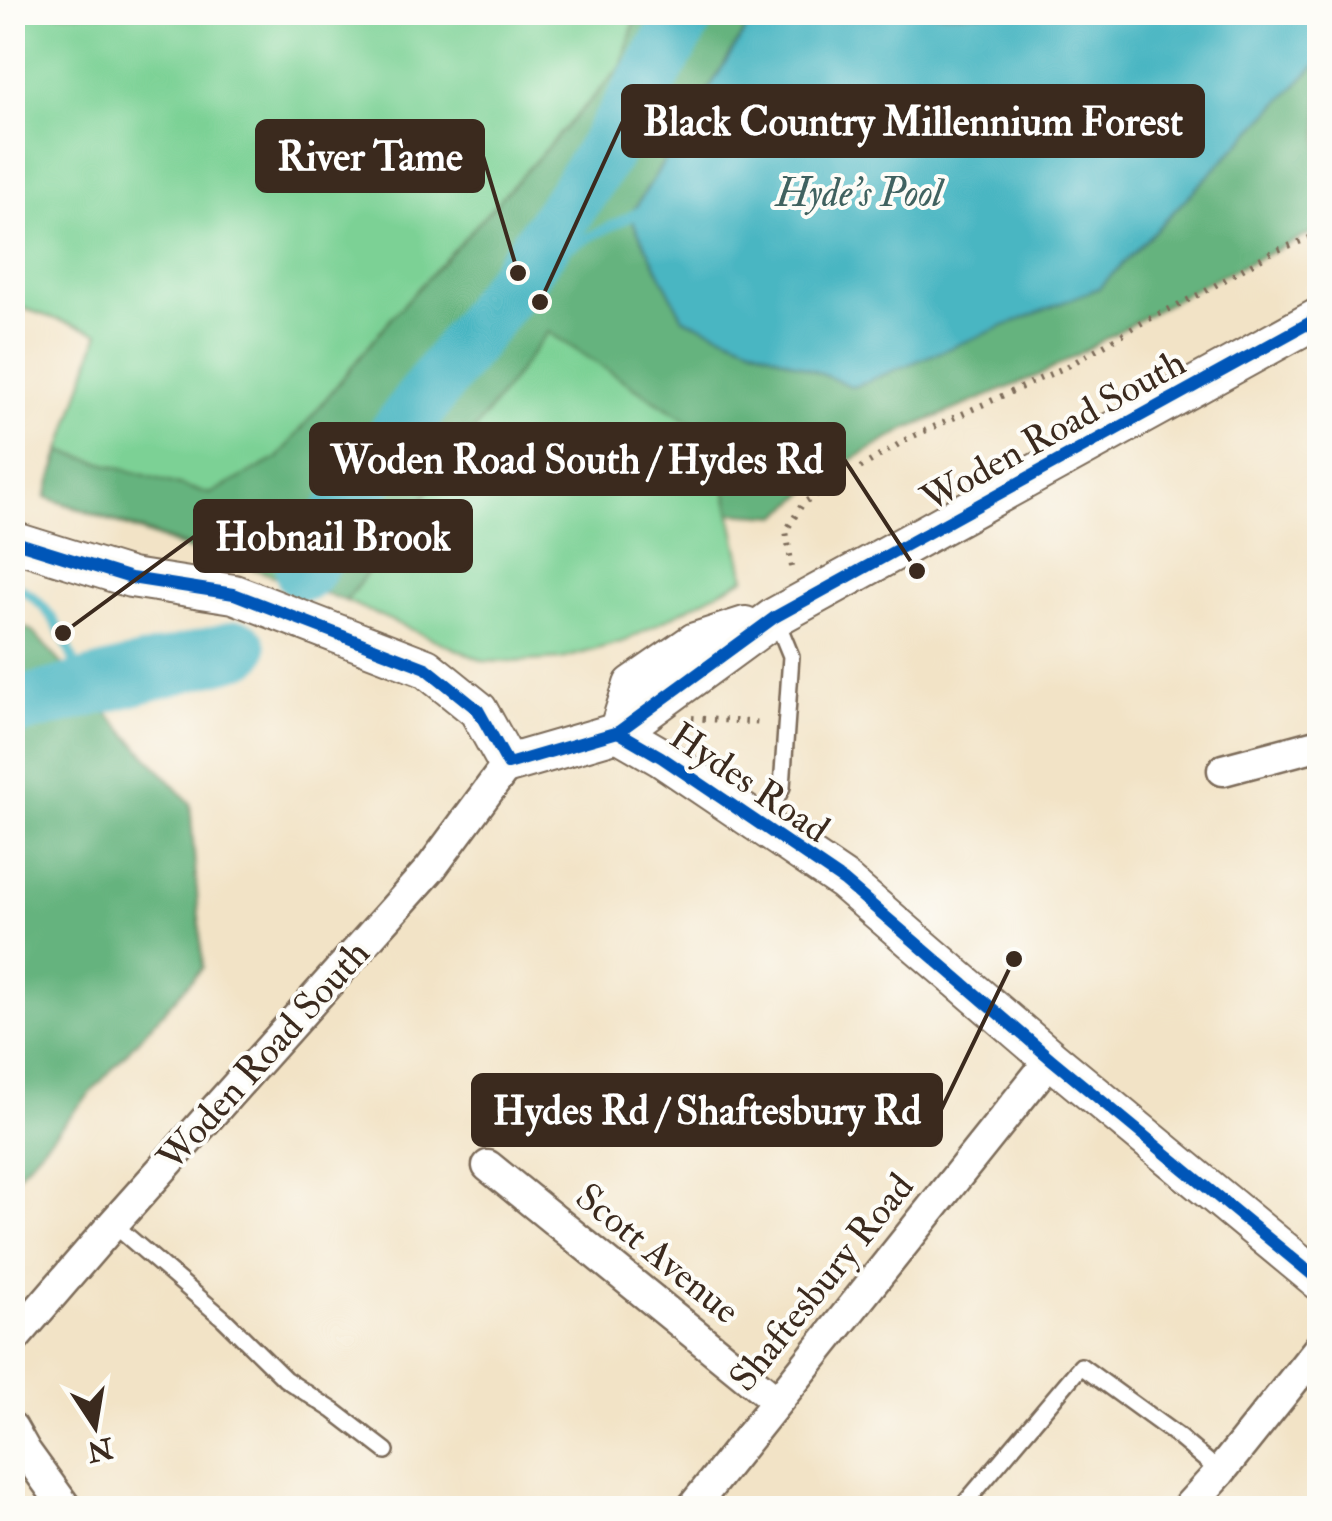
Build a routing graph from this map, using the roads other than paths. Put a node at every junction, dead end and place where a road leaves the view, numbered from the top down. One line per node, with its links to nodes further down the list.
1 (1320, 317): 3 (street, Woden Road South)
2 (12, 541): 6 (street)
3 (775, 616): 4 (street, Woden Road South); 8 (lane)
4 (618, 732): 6 (street, Hydes Road); 8 (street, Hydes Road)
5 (1320, 744): 7 (street)
6 (508, 764): 11 (street, Woden Road South)
7 (1223, 770)
8 (764, 826): 9 (street, Hydes Road)
9 (1051, 1059): 12 (street, Hydes Road); 15 (street, Shaftesbury Road)
10 (488, 1166): 15 (street, Scott Avenue)
11 (113, 1224): 13 (street, Woden Road South); 17 (lane)
12 (1320, 1282)
13 (12, 1342)
14 (1320, 1347): 18 (street)
15 (778, 1401): 20 (street, Shaftesbury Road)
16 (12, 1428): 19 (street)
17 (386, 1451)
18 (1220, 1472): 21 (lane); 22 (street)
19 (66, 1508)
20 (692, 1508)
21 (961, 1508)
22 (1188, 1508)

